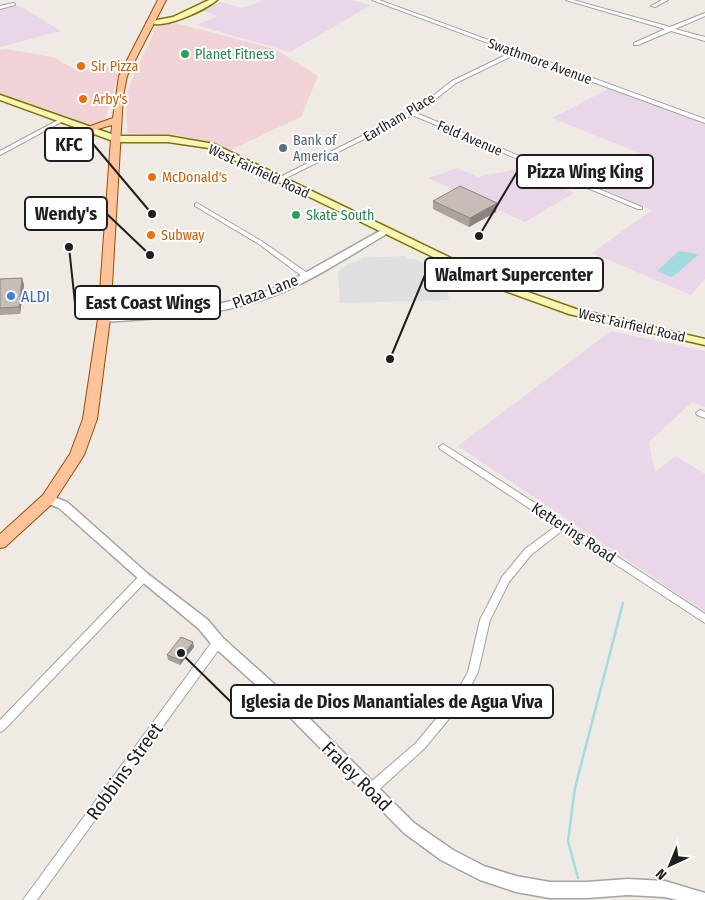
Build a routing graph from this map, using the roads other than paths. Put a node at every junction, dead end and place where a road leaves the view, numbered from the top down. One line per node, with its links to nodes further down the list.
1 (6, 0): 8 (street)
2 (162, 0): 10 (main road)
3 (214, 0): 10 (main road)
4 (374, 0): 14 (street, Swathmore Avenue)
5 (568, 0): 11 (street)
6 (666, 0): 7 (street)
7 (652, 6)
8 (0, 8)
9 (705, 14): 11 (street)
10 (151, 22): 18 (main road)
11 (670, 29): 12 (street); 13 (street)
12 (705, 40)
13 (636, 44)
14 (516, 52): 16 (street, Earlham Place); 19 (street, Swathmore Avenue)
15 (0, 97): 17 (main road, West Fairfield Road)
16 (412, 113): 23 (street, Earlham Place); 25 (street, Feld Avenue)
17 (62, 120): 20 (main road, West Fairfield Road); 22 (street)
18 (117, 120): 20 (main road); 21 (main road)
19 (705, 121)
20 (87, 129): 21 (main road, West Fairfield Road)
21 (116, 139): 23 (main road, West Fairfield Road); 28 (main road)
22 (0, 153)
23 (280, 179): 26 (main road, West Fairfield Road)
24 (197, 205): 27 (street)
25 (640, 208)
26 (385, 231): 27 (street, Plaza Lane); 29 (main road, West Fairfield Road)
27 (306, 275): 28 (street, Plaza Lane)
28 (104, 319): 31 (main road)
29 (705, 342)
30 (443, 447): 32 (street, Kettering Road)
31 (48, 499): 33 (main road); 34 (street, Fraley Road)
32 (563, 525): 35 (street, Kettering Road); 38 (street)
33 (0, 543)
34 (144, 576): 36 (street, Fraley Road); 37 (street)
35 (705, 619)
36 (218, 642): 38 (street, Fraley Road); 39 (street, Robbins Street)
37 (0, 727)
38 (370, 790): 40 (street, Fraley Road)
39 (29, 900)
40 (704, 900)

